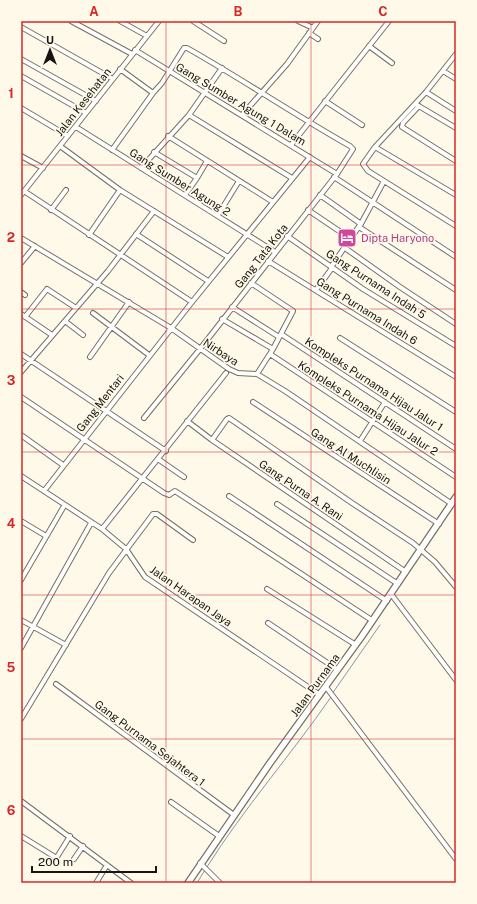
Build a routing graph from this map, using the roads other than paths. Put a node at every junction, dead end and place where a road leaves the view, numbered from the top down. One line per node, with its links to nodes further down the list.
1 (71, 21): 15 (street, Gang Sumber Agung 1 Dalam)
2 (120, 21): 11 (street)
3 (159, 21): 11 (street, Jalan Kesehatan)
4 (193, 21): 13 (street)
5 (298, 21): 9 (street)
6 (318, 21): 9 (street)
7 (389, 21): 14 (street)
8 (21, 27): 24 (street)
9 (313, 28): 10 (street)
10 (309, 33): 12 (street); 26 (street)
11 (147, 36): 15 (street, Jalan Kesehatan)
12 (318, 39)
13 (224, 41)
14 (369, 46): 18 (street); 31 (street)
15 (134, 52): 20 (street, Jalan Kesehatan); 21 (street, Gang Sumber Agung 1 Dalam)
16 (456, 54): 22 (street)
17 (21, 59): 30 (street)
18 (392, 63)
19 (222, 68): 21 (street); 26 (street); 29 (street)
20 (120, 69): 24 (street, Jalan Kesehatan); 28 (street)
21 (169, 71): 28 (street); 29 (street, Gang Sumber Agung 1 Dalam)
22 (443, 72): 25 (street); 27 (street)
23 (21, 76): 35 (street)
24 (113, 79): 30 (street, Jalan Kesehatan)
25 (456, 79)
26 (262, 92): 36 (street); 38 (street)
27 (426, 92): 32 (street); 34 (street)
28 (153, 93): 47 (street)
29 (206, 93): 36 (street, Gang Sumber Agung 1 Dalam); 37 (street)
30 (96, 101): 35 (street, Jalan Kesehatan)
31 (325, 101): 38 (street); 39 (street)
32 (417, 105): 41 (street); 46 (street); 52 (street)
33 (21, 108): 42 (street)
34 (456, 111)
35 (86, 114): 40 (street, Jalan Kesehatan)
36 (242, 114): 44 (street, Gang Sumber Agung 1 Dalam)
37 (189, 115): 43 (street); 57 (street)
38 (309, 122): 44 (street); 55 (street, Gang Tata Kota)
39 (362, 126)
40 (76, 127): 42 (street, Jalan Kesehatan); 47 (street, Gang Sumber Agung 2)
41 (456, 128)
42 (68, 136): 45 (street, Jalan Kesehatan)
43 (168, 136): 48 (street); 51 (street)
44 (291, 145): 50 (street, Gang Sumber Agung 1 Dalam)
45 (60, 146): 53 (street, Jalan Kesehatan); 61 (street)
46 (375, 147): 59 (street); 65 (street)
47 (112, 150): 54 (street, Gang Sumber Agung 2)
48 (154, 152): 54 (street); 56 (street)
49 (21, 156): 53 (street)
50 (310, 157): 55 (street, Gang Sumber Agung 1 Dalam); 57 (street, Gang Mentari)
51 (207, 161): 56 (street); 58 (street)
52 (456, 161)
53 (42, 168): 62 (street, Jalan Kesehatan)
54 (140, 168): 63 (street, Gang Sumber Agung 2)
55 (335, 176): 64 (street, Gang Tata Kota); 67 (street, Gang Sumber Agung 1 Dalam)
56 (198, 178): 63 (street)
57 (292, 178): 66 (street, Gang Mentari)
58 (239, 181): 66 (street); 71 (street)
59 (384, 181): 67 (street); 73 (street)
60 (66, 190): 68 (street)
61 (120, 190): 70 (street); 76 (street)
62 (22, 193): 68 (street)
63 (185, 195): 71 (street, Gang Sumber Agung 2)
64 (320, 195): 69 (street, Gang Tata Kota); 72 (street)
65 (456, 195)
66 (273, 202): 75 (street, Gang Mentari)
67 (372, 203): 72 (street); 85 (street, Gang Sumber Agung 1 Dalam)
68 (51, 210): 76 (street)
69 (308, 210): 77 (street, Gang Tata Kota); 79 (street)
70 (154, 211): 74 (street); 84 (street)
71 (218, 215): 75 (street, Gang Sumber Agung 2)
72 (360, 226): 79 (street); 93 (street)
73 (456, 226)
74 (136, 234): 83 (street); 89 (street)
75 (246, 234): 82 (street, Gang Sumber Agung 2); 84 (street, Gang Mentari)
76 (89, 235): 83 (street)
77 (287, 236): 82 (street, Gang Tata Kota); 88 (street, Gang Purnama Indah 5)
78 (21, 238): 80 (street, Nirbaya)
79 (351, 239): 81 (street)
80 (35, 246): 87 (street); 90 (street, Nirbaya)
81 (345, 248): 88 (street); 102 (street)
82 (274, 252): 86 (street, Gang Tata Kota)
83 (120, 254): 90 (street); 95 (street)
84 (228, 257): 89 (street, Gang Mentari)
85 (456, 257)
86 (268, 260): 91 (street, Gang Tata Kota); 92 (street, Gang Purnama Indah 6)
87 (21, 263)
88 (332, 268): 92 (street); 109 (street, Gang Purnama Indah 5)
89 (208, 281): 95 (street, Gang Mentari)
90 (97, 283): 94 (street, Nirbaya); 97 (street)
91 (251, 283): 96 (street, Gang Tata Kota); 106 (street)
92 (316, 290): 120 (street, Gang Purnama Indah 6)
93 (456, 290)
94 (129, 302): 103 (street); 104 (street, Nirbaya)
95 (192, 302): 104 (street, Gang Mentari)
96 (232, 307): 100 (street, Gang Tata Kota); 106 (street, Kompleks Purnama Hijau Jalur 1)
97 (76, 308): 99 (street); 101 (street)
98 (93, 312): 103 (street)
99 (23, 315): 107 (street)
100 (222, 319): 110 (street, Gang Tata Kota); 111 (street)
101 (65, 321): 105 (street); 107 (street)
102 (456, 324)
103 (111, 326): 114 (street); 115 (street)
104 (171, 328): 110 (street, Nirbaya); 114 (street, Gang Mentari)
105 (83, 335)
106 (280, 335): 111 (street); 123 (street, Kompleks Purnama Hijau Jalur 1)
107 (52, 336): 116 (street)
108 (340, 338): 125 (street)
109 (456, 346)
110 (200, 349): 117 (street, Nirbaya); 126 (street, Gang Tata Kota)
111 (273, 349): 113 (street)
112 (21, 354): 116 (street)
113 (270, 354): 119 (street); 128 (street, Kompleks Purnama Hijau Jalur 2)
114 (149, 355): 124 (street, Gang Mentari)
115 (90, 357)
116 (30, 360): 118 (street); 124 (street)
117 (228, 371): 119 (street, Nirbaya); 127 (street)
118 (21, 372)
119 (257, 374): 132 (street, Nirbaya)
120 (456, 377)
121 (21, 397): 130 (street)
122 (253, 402): 149 (street, Gang Al Muchlisin)
123 (385, 402): 128 (street); 133 (street, Kompleks Purnama Hijau Jalur 1)
124 (105, 411): 130 (street, Gang Mentari); 134 (street)
125 (456, 412)
126 (144, 418)
127 (187, 421): 131 (street, Gang Purna A. Rani); 134 (street)
128 (372, 422): 132 (street); 139 (street, Kompleks Purnama Hijau Jalur 2)
129 (21, 435): 136 (street)
130 (83, 439): 136 (street, Gang Mentari); 140 (street)
131 (212, 440): 154 (street); 155 (street, Gang Purna A. Rani)
132 (360, 441): 145 (street, Nirbaya)
133 (456, 449)
134 (166, 451): 135 (street)
135 (158, 459): 138 (street); 140 (street)
136 (63, 465): 141 (street, Gang Mentari)
137 (21, 476): 141 (street, Jalan Harapan Jaya)
138 (184, 477)
139 (456, 477)
140 (142, 479): 150 (street); 163 (street)
141 (44, 491): 146 (street, Jalan Harapan Jaya)
142 (229, 496): 161 (street)
143 (456, 497): 145 (street, Jalan Purnama)
144 (277, 504): 157 (street)
145 (452, 504): 149 (street, Jalan Purnama)
146 (64, 506): 148 (street, Jalan Harapan Jaya); 151 (street)
147 (21, 521): 151 (street)
148 (91, 523): 150 (street, Jalan Harapan Jaya); 165 (street)
149 (439, 524): 154 (street, Jalan Purnama)
150 (102, 529): 153 (street, Jalan Harapan Jaya)
151 (46, 536): 156 (street)
152 (193, 540): 153 (street)
153 (126, 549): 166 (street); 173 (street, Jalan Harapan Jaya)
154 (421, 550): 155 (street, Jalan Purnama); 158 (street)
155 (406, 572): 157 (street, Jalan Purnama)
156 (21, 580)
157 (398, 584): 160 (street, Jalan Purnama)
158 (456, 587)
159 (267, 589): 167 (street)
160 (391, 594): 161 (street, Jalan Purnama); 170 (street)
161 (387, 601): 163 (street, Jalan Purnama)
162 (21, 620): 165 (street)
163 (373, 621): 167 (street, Jalan Purnama)
164 (268, 623): 169 (street)
165 (32, 626): 166 (street); 168 (street)
166 (66, 645): 174 (street)
167 (356, 645): 169 (street, Jalan Purnama)
168 (21, 648)
169 (338, 670): 172 (street, Jalan Purnama)
170 (456, 680)
171 (56, 684): 177 (street, Gang Purnama Sejahtera 1)
172 (326, 687): 173 (street, Jalan Purnama); 183 (street)
173 (320, 695): 177 (street, Jalan Purnama)
174 (21, 719)
175 (21, 801): 179 (street)
176 (171, 802): 180 (street)
177 (234, 815): 180 (street, Jalan Purnama)
178 (21, 836): 179 (street)
179 (70, 836): 181 (street)
180 (220, 836): 184 (street, Jalan Purnama)
181 (83, 846): 182 (street); 185 (street)
182 (74, 859)
183 (456, 859)
184 (200, 863): 188 (street, Jalan Purnama); 189 (street)
185 (107, 865): 186 (street); 187 (street)
186 (96, 883)
187 (131, 883)
188 (188, 883)
189 (220, 883)

